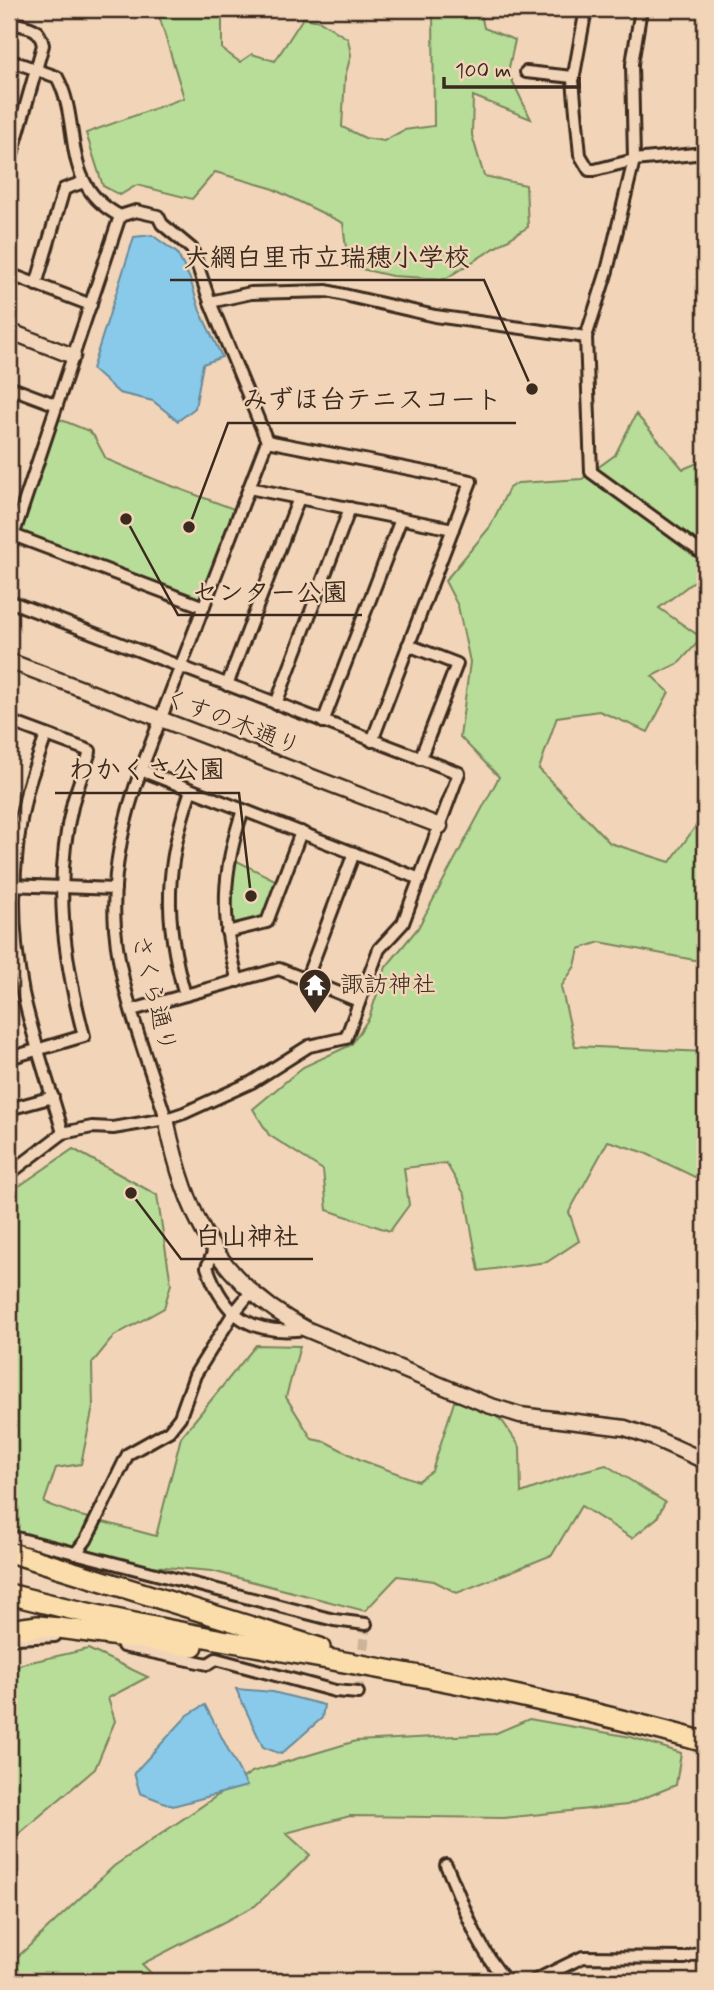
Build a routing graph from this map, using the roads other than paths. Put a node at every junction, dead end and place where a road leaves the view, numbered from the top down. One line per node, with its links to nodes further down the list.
1 (12, 9): 5 (street)
2 (586, 9): 7 (street)
3 (641, 9): 9 (street)
4 (9, 60): 5 (street)
5 (38, 70): 10 (street); 11 (street)
6 (526, 72): 7 (street)
7 (573, 77): 9 (street)
8 (705, 153): 9 (street)
9 (634, 160): 18 (street)
10 (9, 165)
11 (84, 182): 12 (street); 14 (street)
12 (120, 216): 15 (street); 16 (street)
13 (9, 274): 14 (street)
14 (36, 285): 16 (street)
15 (210, 302): 18 (street); 22 (street)
16 (91, 305): 19 (street)
17 (9, 331): 19 (street)
18 (586, 337): 30 (street)
19 (73, 356): 21 (street)
20 (9, 387): 21 (street)
21 (57, 405): 28 (street)
22 (267, 441): 23 (street, さくら通り); 27 (street)
23 (249, 488): 24 (street); 32 (street, さくら通り)
24 (299, 498): 25 (street); 36 (street)
25 (350, 508): 26 (street); 37 (street)
26 (401, 519): 27 (street); 40 (street)
27 (453, 529): 33 (street)
28 (13, 535): 29 (street); 32 (street)
29 (9, 548)
30 (705, 555)
31 (9, 601): 35 (street)
32 (204, 607): 35 (street, さくら通り)
33 (408, 645): 42 (street); 43 (street)
34 (9, 661): 38 (street, くすの木通り)
35 (181, 667): 36 (street); 38 (street, さくら通り)
36 (227, 685): 37 (street)
37 (276, 704): 40 (street)
38 (160, 720): 44 (street, さくら通り); 47 (street, くすの木通り)
39 (9, 721): 41 (street)
40 (323, 722): 42 (street)
41 (46, 735): 51 (street); 52 (street)
42 (372, 741): 43 (street)
43 (420, 759): 47 (street)
44 (141, 770): 45 (street); 53 (street, さくら通り)
45 (191, 790): 46 (street); 57 (street)
46 (243, 810): 48 (street); 54 (street)
47 (440, 827): 50 (street)
48 (301, 832): 49 (street); 54 (street)
49 (354, 853): 50 (street); 55 (street)
50 (420, 878): 58 (street)
51 (11, 885): 52 (street); 60 (street)
52 (62, 887): 53 (street); 60 (street)
53 (116, 889): 59 (street, さくら通り)
54 (227, 932): 56 (street)
55 (306, 980): 56 (street); 58 (street)
56 (238, 981): 57 (street)
57 (185, 995): 59 (street)
58 (359, 1001): 64 (street)
59 (132, 1010): 64 (street, さくら通り)
60 (38, 1050): 61 (street); 62 (street)
61 (9, 1058)
62 (53, 1097): 63 (street); 65 (street)
63 (9, 1109)
64 (166, 1119): 65 (street); 67 (street)
65 (63, 1133): 66 (street)
66 (9, 1174)
67 (214, 1251): 68 (street); 69 (street)
68 (251, 1292): 69 (street); 70 (street)
69 (233, 1314): 70 (street); 74 (street)
70 (306, 1329): 71 (street)
71 (705, 1461)
72 (9, 1536): 74 (street)
73 (9, 1552): 82 (highway)
74 (75, 1553): 77 (street)
75 (9, 1594): 82 (highway)
76 (9, 1600): 80 (highway)
77 (366, 1623)
78 (9, 1630): 80 (highway)
79 (9, 1641): 81 (street)
80 (267, 1654): 83 (highway)
81 (358, 1693)
82 (518, 1696): 83 (highway)
83 (601, 1715): 84 (highway)
84 (705, 1742)
85 (446, 1865): 87 (street)
86 (705, 1951): 88 (street)
87 (506, 1981)
88 (534, 1981)

